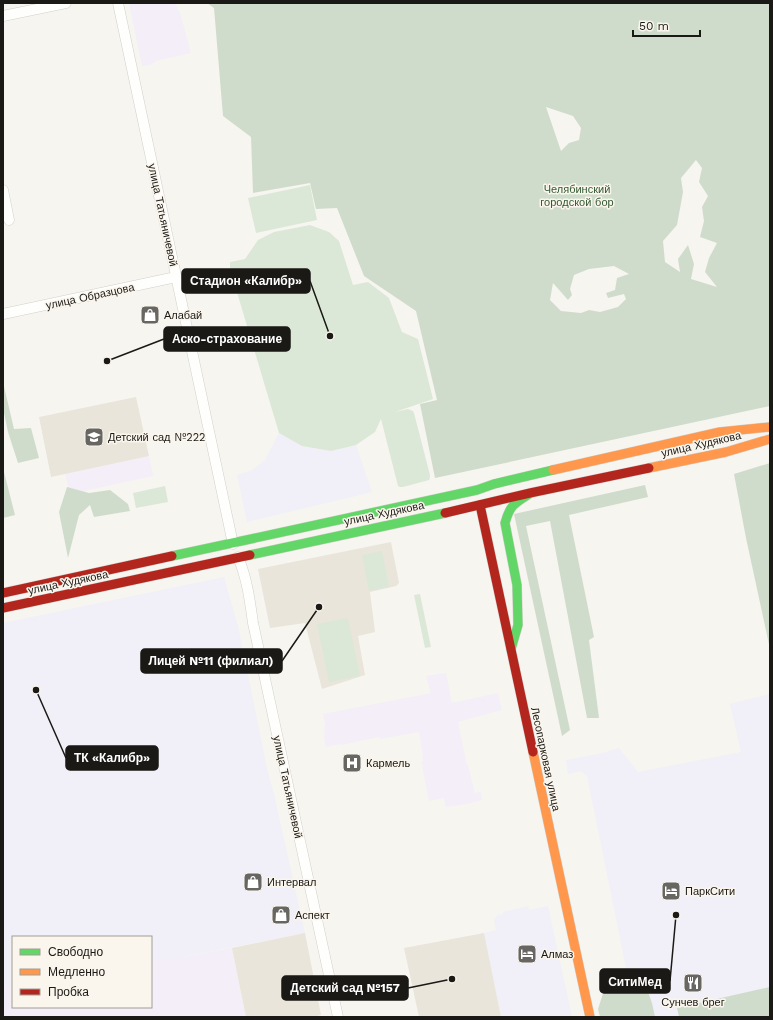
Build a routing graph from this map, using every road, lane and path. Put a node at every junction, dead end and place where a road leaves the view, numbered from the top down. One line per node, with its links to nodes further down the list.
1 (66, 3): 3 (street)
2 (118, 3): 6 (street, улица Татьяничевой)
3 (3, 16)
4 (3, 190): 5 (street)
5 (9, 220)
6 (176, 277): 7 (street, улица Образцова); 13 (street, улица Татьяничевой)
7 (3, 314)
8 (770, 427): 10 (main road, улица Худякова)
9 (770, 439): 11 (main road, улица Худякова)
10 (477, 490): 12 (main road, Лесопарковая улица); 13 (main road, улица Худякова)
11 (530, 493): 12 (main road, улица Худякова); 17 (main road)
12 (480, 505): 14 (main road, улица Худякова); 17 (main road, Лесопарковая улица)
13 (233, 544): 14 (main road); 15 (main road, улица Худякова)
14 (238, 557): 16 (main road, улица Худякова); 18 (street, улица Татьяничевой)
15 (3, 593)
16 (3, 608)
17 (511, 651): 19 (main road, Лесопарковая улица)
18 (338, 1017)
19 (590, 1017)

